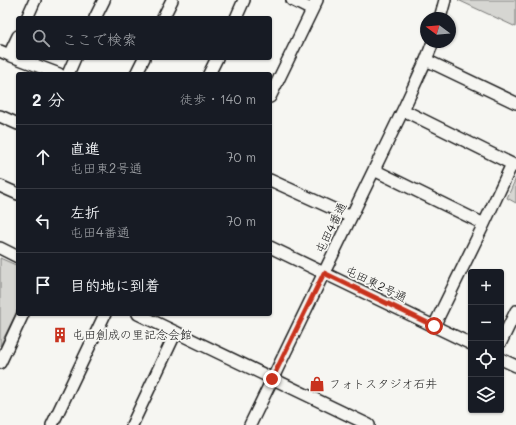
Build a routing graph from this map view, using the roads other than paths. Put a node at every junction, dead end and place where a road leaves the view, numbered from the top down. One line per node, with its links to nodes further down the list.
1 (35, 0): 9 (street)
2 (104, 0): 10 (street)
3 (172, 0): 11 (street)
4 (244, 0): 12 (street)
5 (292, 0): 7 (street)
6 (442, 1): 8 (street)
7 (315, 5): 26 (street)
8 (441, 12)
9 (28, 16)
10 (96, 16)
11 (164, 16)
12 (237, 16)
13 (16, 38): 15 (street)
14 (431, 48): 21 (street, 屯田4番通)
15 (4, 53): 16 (street)
16 (16, 58)
17 (22, 60): 22 (street)
18 (74, 60): 23 (street)
19 (143, 60): 24 (street)
20 (216, 60): 25 (street)
21 (426, 60): 27 (street); 28 (street, 屯田4番通)
22 (54, 72)
23 (69, 72)
24 (137, 72)
25 (210, 72)
26 (272, 94)
27 (516, 103)
28 (403, 110): 31 (street); 32 (street, 屯田4番通)
29 (0, 116): 30 (street)
30 (16, 123)
31 (514, 165): 37 (street)
32 (374, 170): 36 (street, 屯田4番通); 37 (street)
33 (272, 181): 36 (street)
34 (0, 186): 35 (street)
35 (16, 193)
36 (351, 217): 41 (street, 屯田4番通)
37 (484, 224): 46 (street)
38 (0, 248): 40 (street)
39 (272, 248): 41 (street, 屯田東2号通)
40 (16, 256)
41 (324, 273): 46 (street, 屯田東2号通); 53 (street, 屯田4番通)
42 (516, 311): 48 (street)
43 (22, 316): 51 (street)
44 (104, 316): 54 (street)
45 (142, 316): 47 (street)
46 (434, 326): 49 (street, 屯田東2号通)
47 (176, 332): 53 (street); 55 (street)
48 (501, 341)
49 (468, 343)
50 (504, 360): 52 (street)
51 (0, 363)
52 (516, 366)
53 (272, 379): 56 (street, 屯田4番通); 57 (street)
54 (52, 425)
55 (132, 425)
56 (250, 425)
57 (369, 425)

